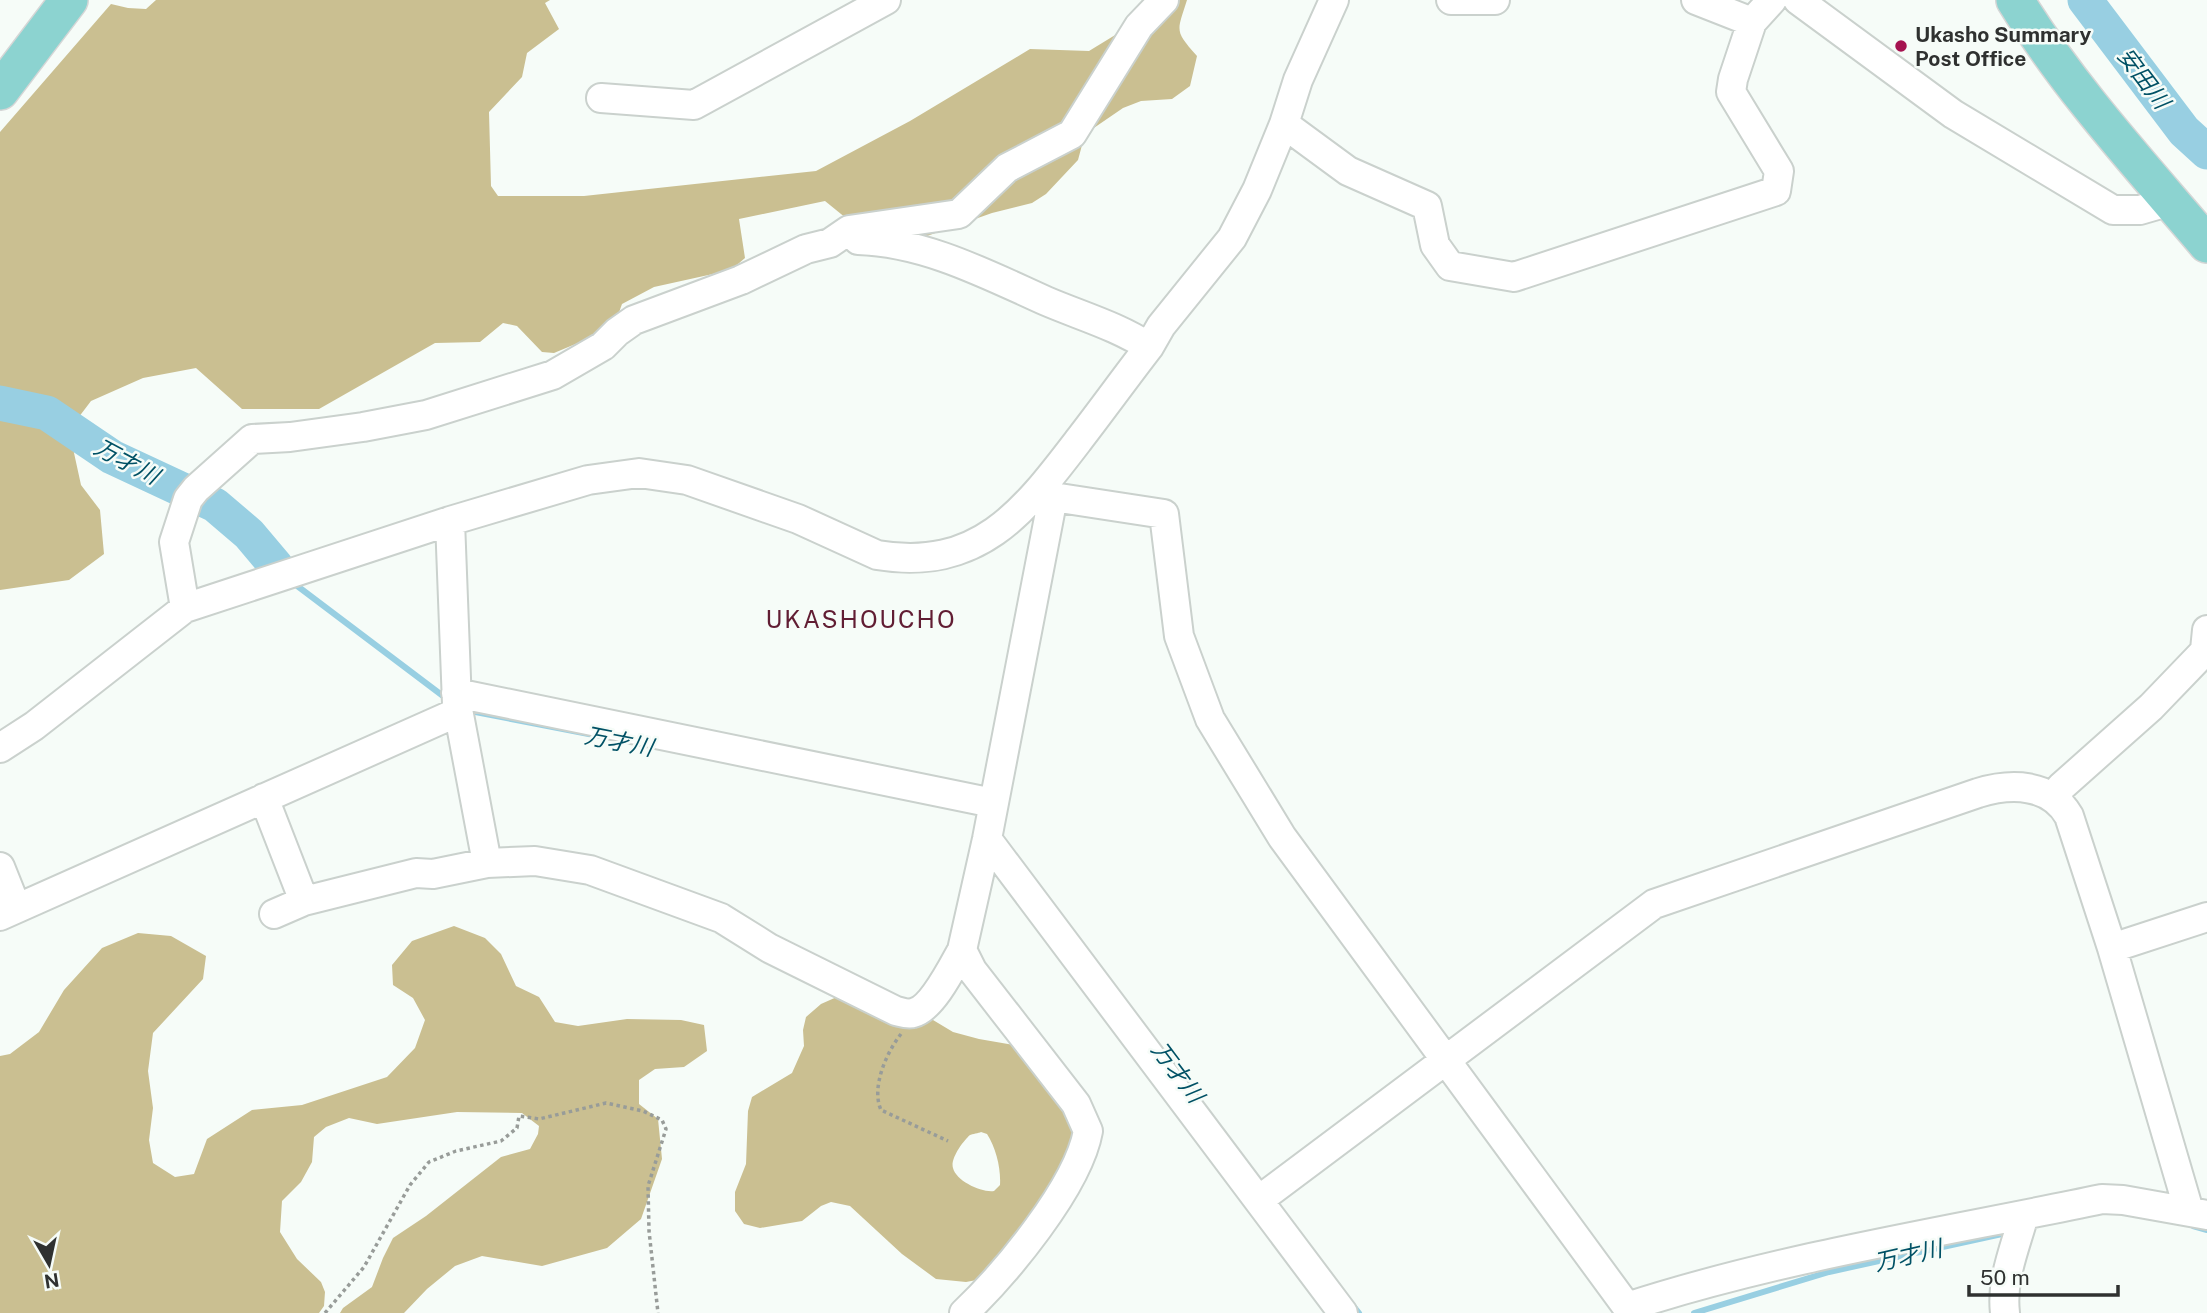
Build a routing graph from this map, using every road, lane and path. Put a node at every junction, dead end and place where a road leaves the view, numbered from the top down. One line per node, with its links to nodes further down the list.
1 (886, 0): 13 (street)
2 (1164, 0): 16 (street)
3 (1334, 0): 14 (street)
4 (1451, 0): 5 (street)
5 (1495, 0)
6 (1696, 0): 11 (street)
7 (1772, 0): 11 (street)
8 (1798, 0): 15 (street)
9 (2015, 0): 15 (main road)
10 (56, 5): 12 (main road)
11 (1752, 22): 14 (street)
12 (0, 91)
13 (601, 98)
14 (1284, 124): 18 (street)
15 (2171, 201): 17 (main road)
16 (830, 243): 18 (street); 21 (street)
17 (2207, 244)
18 (1149, 347): 19 (street)
19 (1049, 491): 20 (street); 27 (street); 38 (street)
20 (450, 521): 21 (street); 23 (street)
21 (185, 608): 24 (street)
22 (2207, 630): 26 (street)
23 (457, 707): 25 (street); 27 (street); 29 (street)
24 (0, 748)
25 (264, 798): 31 (street); 32 (street)
26 (2056, 799): 35 (street); 38 (street)
27 (993, 803): 28 (street)
28 (987, 839): 36 (street); 40 (street)
29 (487, 863): 31 (street); 37 (street)
30 (0, 867): 32 (street)
31 (304, 901): 33 (street)
32 (8, 912)
33 (274, 914)
34 (2207, 918): 35 (street)
35 (2112, 948): 41 (street)
36 (962, 950): 37 (street); 43 (street)
37 (914, 1013): 39 (path)
38 (1445, 1060): 40 (street); 42 (street)
39 (948, 1141)
40 (1266, 1195): 46 (street)
41 (2198, 1213): 42 (street)
42 (2021, 1227): 47 (street)
43 (970, 1311)
44 (325, 1313): 45 (path)
45 (658, 1313)
46 (1343, 1313)
47 (2005, 1313)

